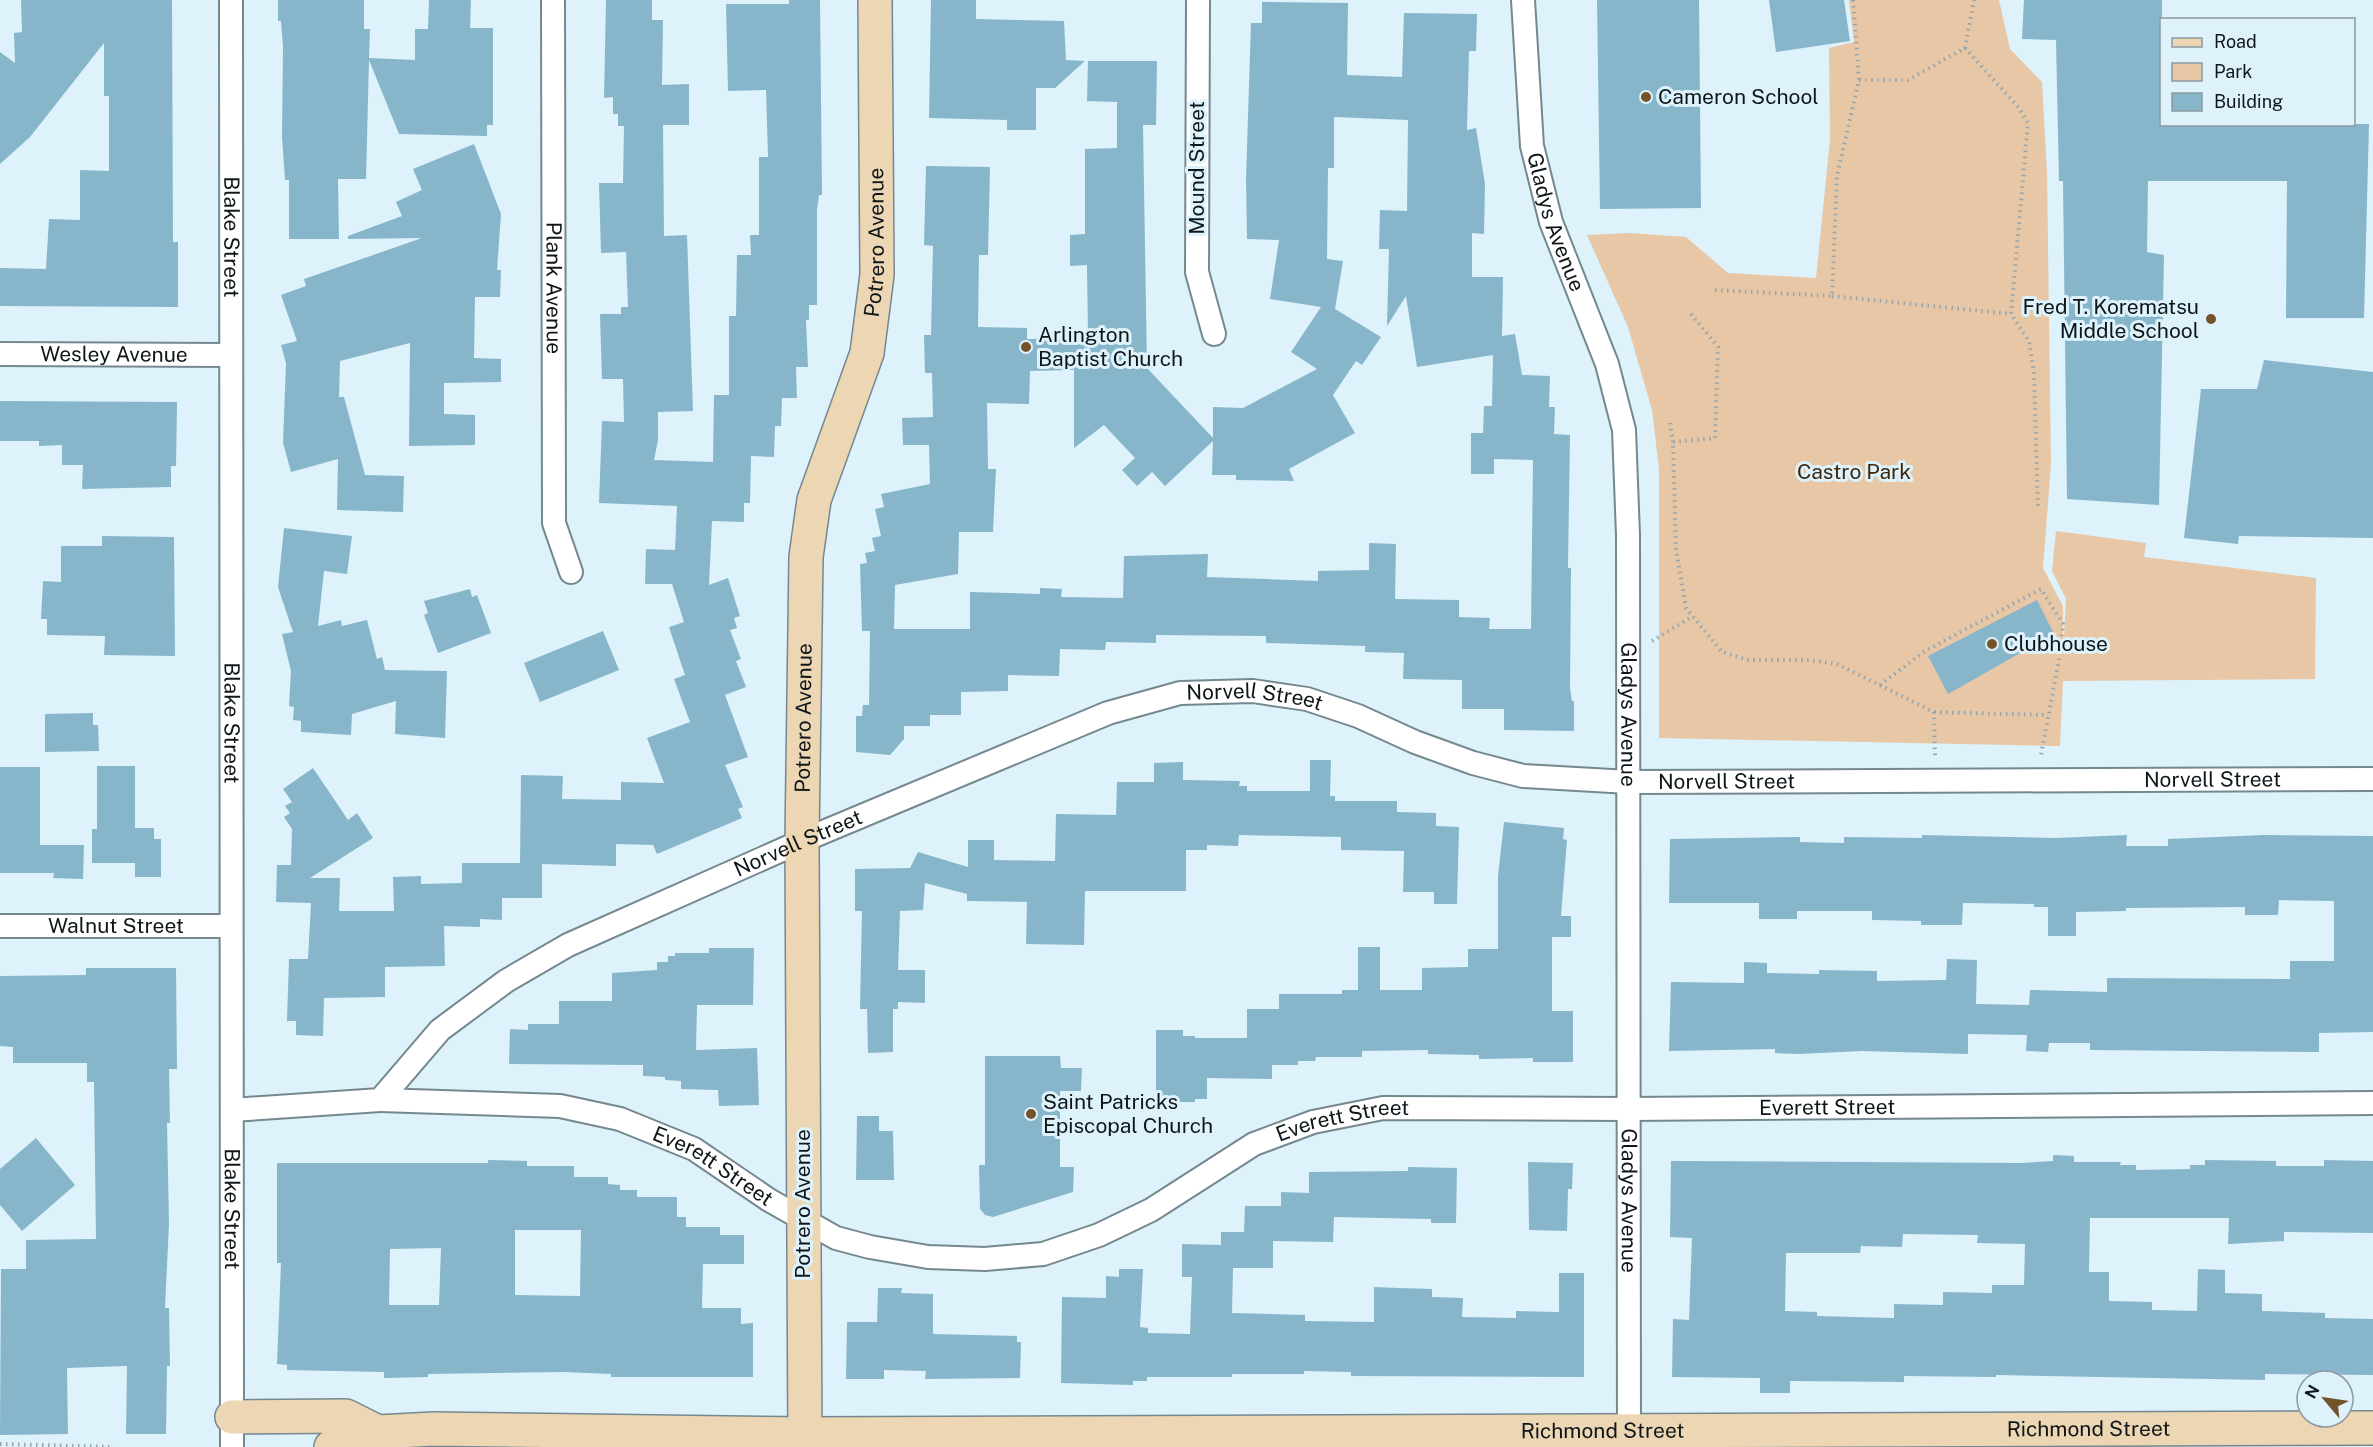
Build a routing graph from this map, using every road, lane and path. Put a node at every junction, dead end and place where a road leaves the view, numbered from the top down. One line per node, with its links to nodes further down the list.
1 (231, 0): 16 (street, Blake Street)
2 (552, 0): 20 (street, Plank Avenue)
3 (875, 0): 30 (street, Potrero Avenue)
4 (1198, 0): 14 (street, Mound Street)
5 (1523, 0): 29 (street, Gladys Avenue)
6 (1854, 0): 9 (path)
7 (1974, 0): 8 (path)
8 (1965, 48): 9 (path); 13 (path)
9 (1859, 80): 11 (path)
10 (1715, 290): 11 (path)
11 (1832, 296): 13 (path)
12 (1691, 314): 18 (path)
13 (2011, 314): 19 (path)
14 (1215, 334)
15 (0, 354): 16 (street, Wesley Avenue)
16 (229, 355): 32 (street, Blake Street)
17 (1670, 423): 18 (path)
18 (1674, 442): 21 (path)
19 (2037, 509)
20 (571, 572)
21 (1693, 616): 22 (path); 23 (path)
22 (1658, 638)
23 (1880, 685): 24 (path); 25 (path)
24 (1934, 712): 25 (path); 26 (path)
25 (2047, 715): 27 (path)
26 (1937, 742)
27 (2042, 744)
28 (2373, 779): 29 (street, Norvell Street)
29 (1629, 782): 30 (street, Norvell Street); 35 (street, Gladys Avenue)
30 (802, 841): 33 (street, Norvell Street); 37 (street, Potrero Avenue)
31 (0, 926): 32 (street, Walnut Street)
32 (231, 927): 36 (street, Blake Street)
33 (380, 1100): 36 (street); 37 (street, Everett Street)
34 (2373, 1103): 35 (street, Everett Street)
35 (1629, 1109): 37 (street, Everett Street); 41 (street, Gladys Avenue)
36 (232, 1110): 39 (street, Blake Street)
37 (803, 1220): 42 (street, Potrero Avenue)
38 (2373, 1428): 41 (street, Richmond Street)
39 (232, 1432): 40 (street)
40 (378, 1432): 42 (street, Richmond Street); 45 (street, Richmond Street)
41 (1629, 1438): 42 (street, Richmond Street)
42 (805, 1440)
43 (0, 1444): 44 (path)
44 (114, 1447)
45 (331, 1447)

